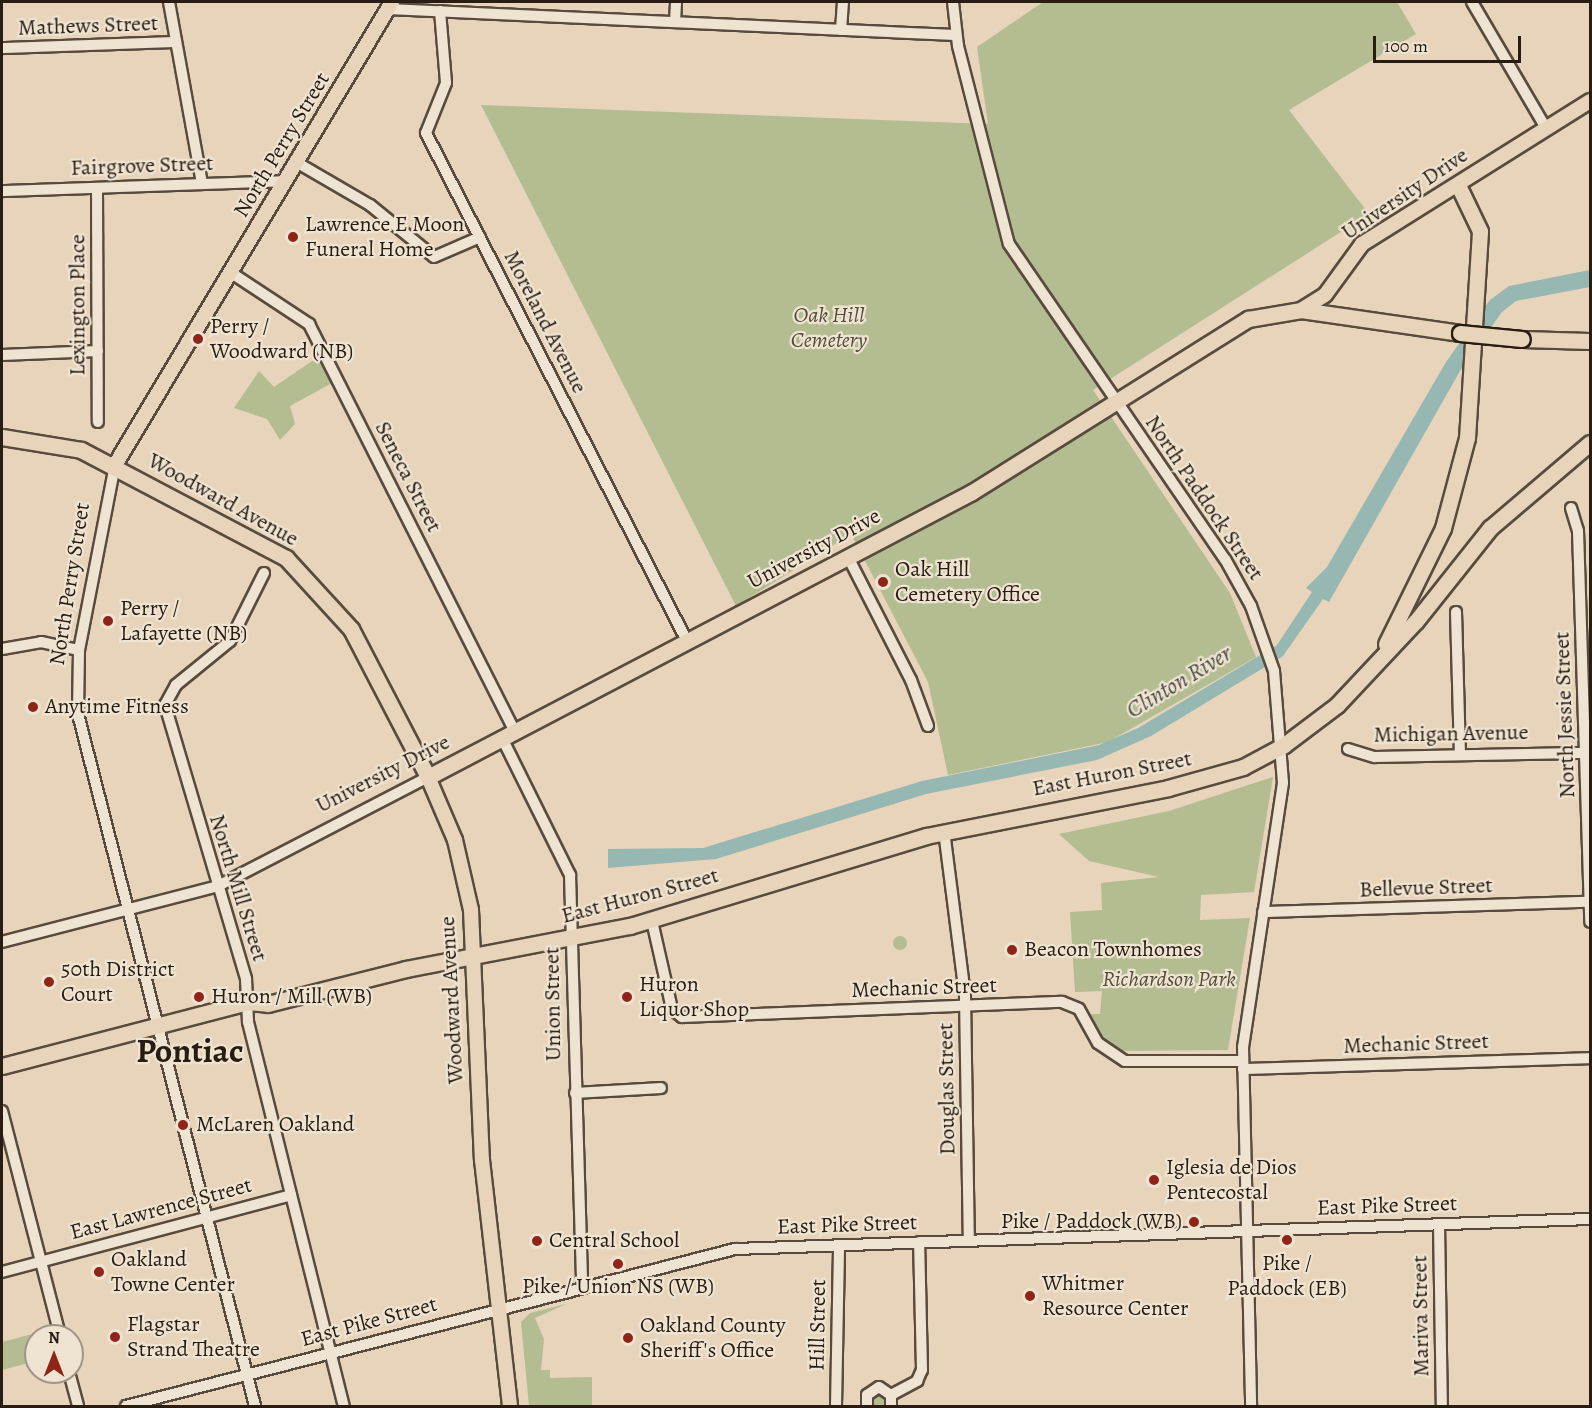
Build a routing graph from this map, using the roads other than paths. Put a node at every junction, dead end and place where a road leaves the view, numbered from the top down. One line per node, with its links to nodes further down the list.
1 (169, 2): 11 (street)
2 (676, 2): 8 (street)
3 (843, 2): 9 (street)
4 (953, 2): 10 (street, North Paddock Street)
5 (1472, 2): 14 (street)
6 (390, 5): 7 (street); 15 (main road, North Perry Street)
7 (440, 11): 8 (street); 21 (street, Moreland Avenue)
8 (675, 22): 9 (street)
9 (841, 30): 10 (street)
10 (956, 35): 27 (street, North Paddock Street)
11 (176, 42): 12 (street, Mathews Street); 17 (street)
12 (2, 48)
13 (1590, 101): 14 (main road, University Drive)
14 (1546, 128): 18 (main road, University Drive)
15 (296, 162): 16 (main road, North Perry Street); 21 (street)
16 (285, 181): 17 (street, Fairgrove Street); 22 (main road, North Perry Street)
17 (201, 184): 19 (street, Fairgrove Street)
18 (1458, 185): 23 (main road, University Drive); 40 (highway)
19 (97, 188): 20 (street, Fairgrove Street); 25 (street, Lexington Place)
20 (2, 191)
21 (480, 237): 37 (street, Moreland Avenue)
22 (230, 272): 31 (main road, North Perry Street); 42 (street, Seneca Street)
23 (1301, 310): 24 (highway, bridge); 27 (highway, University Drive)
24 (1590, 341)
25 (98, 351): 26 (street); 28 (street, Lexington Place)
26 (2, 355)
27 (1116, 402): 33 (highway, University Drive); 43 (street, North Paddock Street)
28 (98, 422)
29 (2, 437): 31 (highway, Woodward Avenue)
30 (1590, 443): 40 (highway)
31 (115, 465): 39 (street, North Perry Street); 47 (highway, Woodward Avenue)
32 (1571, 508): 35 (street, North Jessie Street)
33 (848, 557): 37 (highway, University Drive); 41 (street)
34 (264, 573): 49 (street, North Mill Street)
35 (1585, 591): 45 (street, North Jessie Street)
36 (1456, 612): 46 (street)
37 (687, 641): 42 (highway, University Drive)
38 (2, 650): 39 (street)
39 (79, 650): 51 (street, North Perry Street)
40 (1377, 660): 43 (highway, East Huron Street)
41 (928, 726)
42 (509, 735): 47 (highway, University Drive); 55 (street, Union Street)
43 (1284, 746): 48 (highway, East Huron Street); 52 (street, North Paddock Street)
44 (1348, 749): 46 (street, Michigan Avenue)
45 (1588, 753): 46 (street, Michigan Avenue); 50 (street, North Jessie Street)
46 (1460, 754)
47 (428, 777): 49 (street, University Drive); 57 (main road, Woodward Avenue)
48 (944, 831): 53 (highway, East Huron Street); 59 (street, Douglas Street)
49 (218, 886): 51 (street, University Drive); 58 (street, North Mill Street)
50 (1590, 902): 52 (street, Bellevue Street); 54 (street, North Jessie Street)
51 (127, 910): 56 (street, University Drive); 60 (street, North Perry Street)
52 (1263, 912): 63 (street, North Paddock Street)
53 (652, 921): 55 (highway, East Huron Street); 59 (street, Mechanic Street)
54 (1590, 922)
55 (571, 939): 57 (highway, East Huron Street); 65 (street, Union Street)
56 (2, 942)
57 (476, 956): 58 (highway, East Huron Street); 78 (main road, Woodward Avenue)
58 (247, 1002): 60 (highway, East Huron Street); 67 (street, North Mill Street)
59 (965, 1006): 63 (street, Mechanic Street); 72 (street, Douglas Street)
60 (156, 1025): 62 (highway, East Huron Street); 68 (street, North Perry Street)
61 (1590, 1058): 63 (street, Mechanic Street)
62 (2, 1065)
63 (1243, 1065): 71 (street, North Paddock Street)
64 (660, 1088): 65 (street)
65 (574, 1093): 77 (street, Union Street)
66 (2, 1111): 75 (street)
67 (291, 1195): 68 (street, East Lawrence Street); 80 (street, North Mill Street)
68 (206, 1217): 75 (street, East Lawrence Street); 81 (street, North Perry Street)
69 (1590, 1220): 70 (street, East Pike Street)
70 (1439, 1224): 71 (street, East Pike Street); 92 (street, Mariva Street)
71 (1247, 1231): 72 (street, East Pike Street); 91 (street, North Paddock Street)
72 (969, 1240): 73 (street, East Pike Street)
73 (919, 1242): 74 (street, East Pike Street); 83 (street)
74 (839, 1245): 77 (street, East Pike Street); 89 (street, Hill Street)
75 (41, 1262): 76 (street, East Lawrence Street); 79 (street)
76 (2, 1272)
77 (582, 1286): 78 (street, East Pike Street)
78 (500, 1308): 80 (street, East Pike Street); 88 (main road, Woodward Avenue)
79 (57, 1324)
80 (331, 1353): 81 (street, East Pike Street); 87 (street, North Mill Street)
81 (247, 1374): 85 (street, East Pike Street); 86 (street, North Perry Street)
82 (72, 1384): 84 (street)
83 (891, 1401): 90 (street)
84 (78, 1407)
85 (126, 1407)
86 (255, 1407)
87 (344, 1407)
88 (510, 1407)
89 (836, 1407)
90 (867, 1407)
91 (1251, 1407)
92 (1442, 1407)

